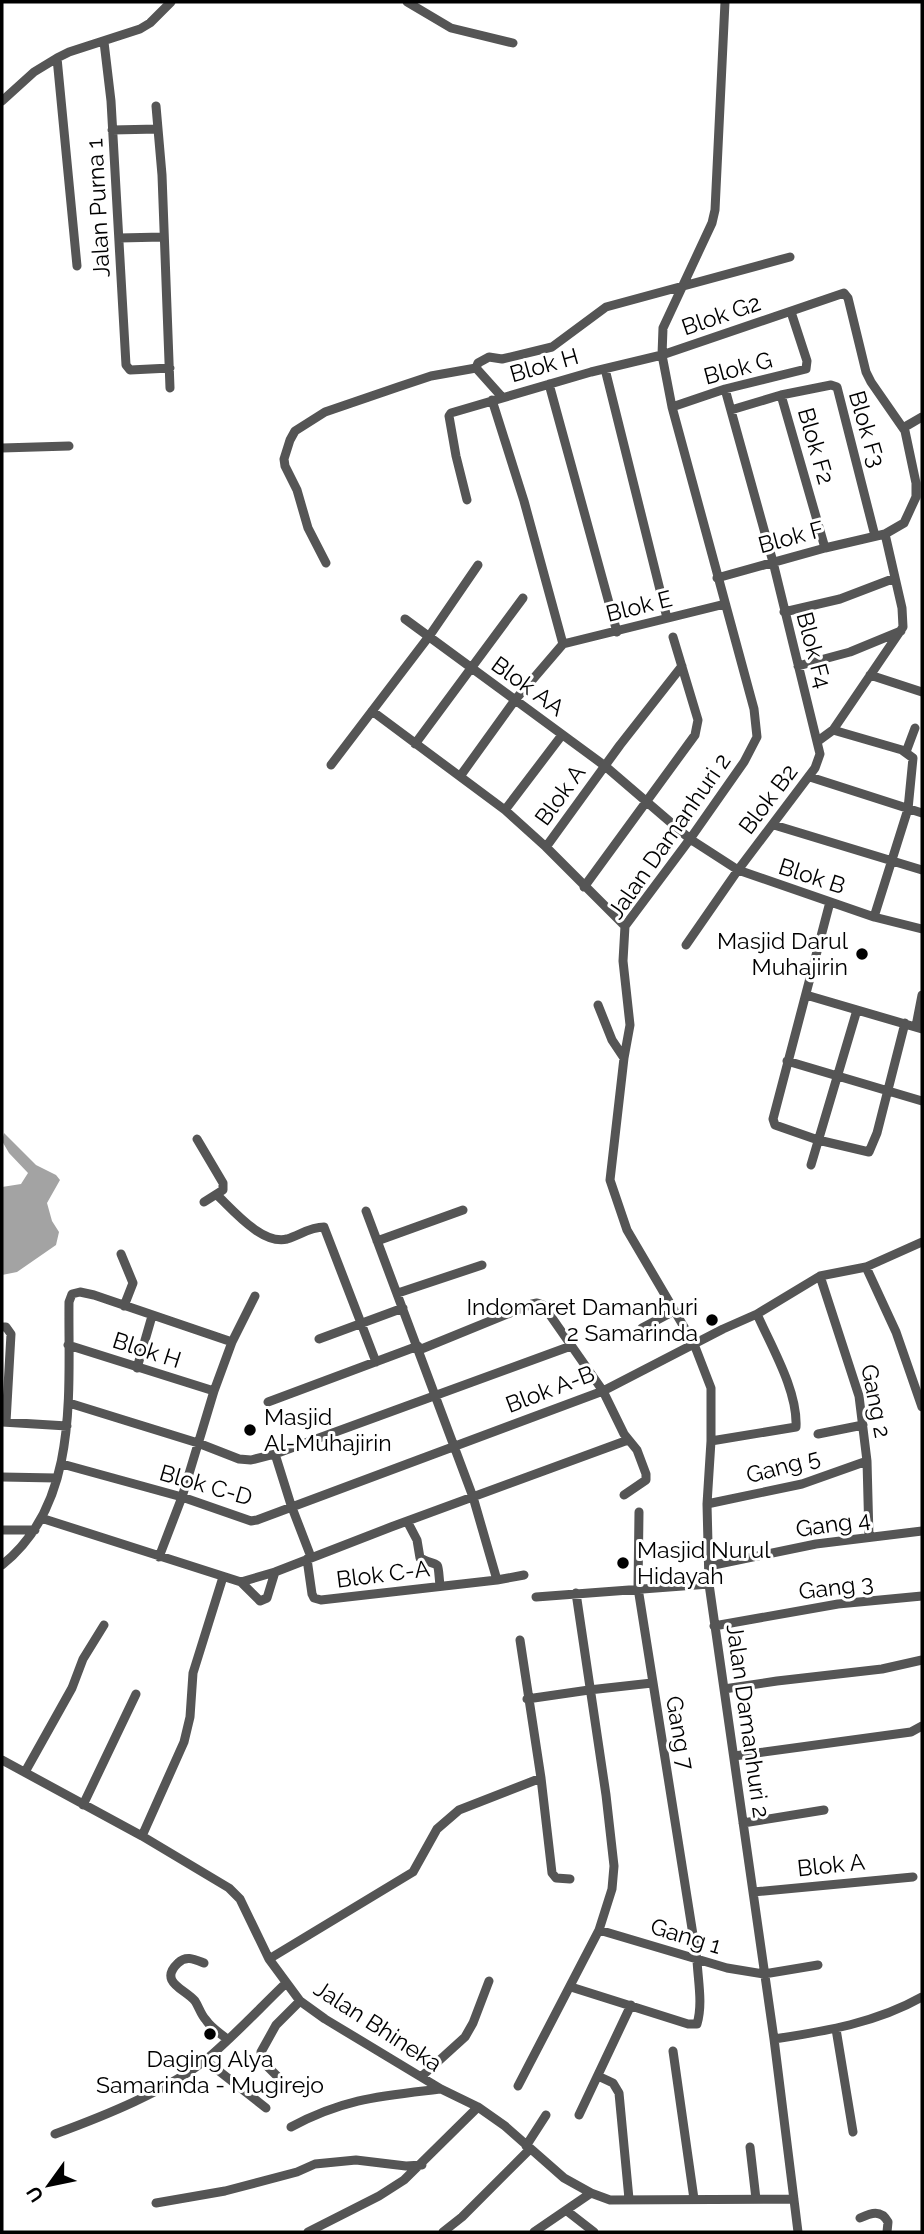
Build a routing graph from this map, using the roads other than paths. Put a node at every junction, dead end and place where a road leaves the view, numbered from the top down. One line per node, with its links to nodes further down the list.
1 (171, 2): 4 (street)
2 (407, 2): 5 (street)
3 (725, 2): 15 (street, Jalan Damanhuri 2)
4 (104, 41): 6 (street); 10 (street, Jalan Purna 1)
5 (513, 43)
6 (57, 58): 7 (street); 14 (street)
7 (2, 101)
8 (156, 106): 9 (street)
9 (158, 129): 10 (street); 11 (street)
10 (112, 130): 12 (street, Jalan Purna 1)
11 (163, 237): 12 (street); 18 (street)
12 (119, 238): 18 (street, Jalan Purna 1)
13 (790, 257): 15 (street)
14 (77, 266)
15 (683, 286): 17 (street, Jalan Damanhuri 2); 19 (street)
16 (791, 312): 17 (street, Blok G2); 23 (street, Blok G); 29 (street, Blok G2)
17 (662, 355): 20 (street, Blok H); 26 (street, Jalan Damanhuri 2)
18 (170, 368): 22 (street)
19 (476, 368): 25 (street); 36 (street)
20 (605, 369): 21 (street, Blok H); 43 (street)
21 (549, 384): 25 (street, Blok H); 46 (street)
22 (170, 388)
23 (724, 389): 26 (street, Blok G); 27 (street, Blok F4)
24 (782, 395): 27 (street); 33 (street, Blok F3); 34 (street, Blok F2)
25 (497, 399): 32 (street, Blok H); 49 (street)
26 (672, 407): 38 (street, Jalan Damanhuri 2)
27 (732, 410): 35 (street, Blok F4)
28 (922, 416): 29 (street)
29 (903, 428): 33 (street)
30 (69, 446): 31 (street)
31 (2, 448)
32 (467, 500)
33 (880, 535): 34 (street, Blok F); 39 (street)
34 (825, 548): 35 (street, Blok F)
35 (773, 562): 38 (street, Blok F); 42 (street, Blok F4)
36 (326, 563)
37 (478, 565): 47 (street)
38 (717, 578): 41 (street, Jalan Damanhuri 2)
39 (895, 578): 42 (street); 45 (street)
40 (523, 598): 52 (street, Blok AA)
41 (725, 604): 43 (street, Blok E); 72 (street, Jalan Damanhuri 2)
42 (784, 612): 51 (street, Blok F4)
43 (667, 618): 46 (street, Blok E)
44 (405, 619): 47 (street, Blok AA)
45 (902, 630): 51 (street); 53 (street)
46 (617, 632): 49 (street, Blok E)
47 (430, 635): 52 (street, Blok AA); 56 (street)
48 (673, 637): 50 (street)
49 (563, 644): 55 (street)
50 (681, 666): 64 (street); 67 (street)
51 (798, 666): 61 (street, Blok F4)
52 (470, 667): 55 (street, Blok AA); 60 (street, Blok AA)
53 (870, 675): 54 (street); 58 (street)
54 (922, 692)
55 (515, 700): 59 (street, Blok AA); 65 (street)
56 (372, 711): 60 (street); 63 (street)
57 (915, 728): 62 (street)
58 (833, 730): 61 (street); 62 (street)
59 (562, 735): 64 (street, Blok A); 69 (street)
60 (415, 744): 65 (street)
61 (819, 745): 66 (street, Blok B2)
62 (906, 752): 68 (street)
63 (331, 765)
64 (605, 766): 67 (street, Blok A); 73 (street, Blok A)
65 (461, 775): 69 (street)
66 (810, 777): 68 (street); 71 (street, Blok B2)
67 (645, 800): 72 (street, Blok A); 77 (street)
68 (908, 809): 70 (street); 74 (street)
69 (505, 810): 73 (street)
70 (922, 813)
71 (774, 825): 74 (street); 75 (street, Blok B2)
72 (691, 839): 75 (street, Blok B); 80 (street, Jalan Damanhuri 2)
73 (547, 847): 77 (street)
74 (892, 860): 76 (street); 79 (street)
75 (738, 870): 78 (street, Blok B); 82 (street, Blok B2)
76 (922, 870)
77 (583, 887): 80 (street)
78 (830, 902): 79 (street, Blok B); 83 (street)
79 (874, 917): 81 (street, Blok B)
80 (625, 926): 89 (street, Jalan Damanhuri 2)
81 (922, 929)
82 (686, 945)
83 (806, 995): 86 (street); 90 (street)
84 (922, 995): 88 (street)
85 (598, 1005): 89 (street)
86 (856, 1010): 87 (street); 91 (street)
87 (905, 1023): 88 (street); 92 (street)
88 (919, 1028)
89 (624, 1058): 111 (street, Jalan Damanhuri 2)
90 (787, 1061): 91 (street); 95 (street)
91 (837, 1075): 92 (street); 95 (street)
92 (887, 1090): 93 (street); 95 (street)
93 (922, 1101)
94 (197, 1139): 97 (street)
95 (818, 1140): 96 (street)
96 (811, 1166)
97 (217, 1195): 98 (street); 114 (street)
98 (204, 1202)
99 (463, 1210): 101 (street)
100 (366, 1211): 101 (street)
101 (377, 1241): 107 (street)
102 (922, 1242): 105 (street)
103 (121, 1254): 109 (street)
104 (482, 1265): 107 (street)
105 (866, 1267): 106 (street); 131 (street)
106 (820, 1276): 112 (street, Blok A-B); 133 (street, Gang 2)
107 (398, 1293): 110 (street)
108 (256, 1296): 118 (street)
109 (124, 1306): 113 (street); 120 (street)
110 (403, 1308): 114 (street); 122 (street)
111 (674, 1311): 116 (street); 119 (street, Jalan Damanhuri 2)
112 (757, 1314): 119 (street, Blok A-B); 137 (street)
113 (152, 1316): 118 (street); 125 (street)
114 (361, 1323): 117 (street); 123 (street)
115 (2, 1327): 124 (street)
116 (642, 1328)
117 (319, 1339)
118 (232, 1342): 126 (street)
119 (694, 1344): 127 (street, Blok A-B); 137 (street, Jalan Damanhuri 2)
120 (68, 1345): 125 (street, Blok H); 130 (street)
121 (570, 1346): 122 (street); 127 (street); 128 (street)
122 (419, 1348): 123 (street); 128 (street)
123 (376, 1362): 129 (street)
124 (5, 1363): 132 (street)
125 (137, 1368): 126 (street, Blok H)
126 (214, 1391): 138 (street)
127 (603, 1391): 136 (street); 139 (street, Blok A-B)
128 (435, 1394): 139 (street); 140 (street)
129 (268, 1402)
130 (69, 1403): 134 (street); 138 (street)
131 (922, 1407)
132 (4, 1422): 134 (street)
133 (863, 1425): 135 (street); 141 (street, Gang 2)
134 (67, 1426): 142 (street)
135 (818, 1434)
136 (628, 1440): 145 (street); 147 (street)
137 (711, 1441): 148 (street, Jalan Damanhuri 2)
138 (198, 1443): 140 (street); 146 (street)
139 (454, 1445): 147 (street); 149 (street, Blok C-D)
140 (275, 1454): 149 (street)
141 (867, 1461): 148 (street, Gang 5); 156 (street, Gang 2)
142 (62, 1464): 144 (street); 146 (street, Blok C-D)
143 (2, 1477): 144 (street)
144 (56, 1478): 151 (street)
145 (624, 1495)
146 (182, 1497): 149 (street, Blok C-D); 157 (street)
147 (473, 1497): 152 (street); 164 (street)
148 (707, 1504): 160 (street, Jalan Damanhuri 2)
149 (291, 1505): 158 (street)
150 (639, 1512): 168 (street, Gang 7)
151 (41, 1518): 154 (street); 157 (street)
152 (407, 1521): 158 (street); 167 (street)
153 (2, 1530): 154 (street)
154 (34, 1530): 159 (street)
155 (922, 1531): 156 (street, Gang 4)
156 (869, 1537): 160 (street, Gang 4)
157 (159, 1557): 163 (street)
158 (309, 1558): 161 (street); 167 (street, Blok C-A)
159 (2, 1565)
160 (709, 1566): 166 (street, Jalan Damanhuri 2)
161 (275, 1572): 165 (street); 165 (street)
162 (524, 1575): 164 (street, Blok C-A)
163 (223, 1577): 165 (street); 189 (street)
164 (497, 1580): 167 (street, Blok C-A)
165 (241, 1582)
166 (709, 1584): 168 (street); 173 (street, Jalan Damanhuri 2)
167 (440, 1586)
168 (638, 1588): 169 (street); 176 (street, Gang 7)
169 (576, 1593): 171 (street); 178 (street)
170 (922, 1596): 173 (street, Gang 3)
171 (536, 1597)
172 (104, 1625): 184 (street)
173 (715, 1626): 177 (street, Jalan Damanhuri 2)
174 (520, 1640): 180 (street)
175 (922, 1660): 177 (street)
176 (652, 1683): 178 (street); 195 (street, Gang 7)
177 (724, 1689): 182 (street, Jalan Damanhuri 2)
178 (589, 1690): 180 (street); 193 (street)
179 (136, 1694): 186 (street)
180 (527, 1699): 185 (street)
181 (922, 1726): 182 (street)
182 (734, 1756): 188 (street, Jalan Damanhuri 2)
183 (2, 1760): 184 (street, Jalan Bhineka)
184 (25, 1772): 186 (street, Jalan Bhineka)
185 (541, 1778): 191 (street); 194 (street)
186 (83, 1805): 189 (street, Jalan Bhineka)
187 (824, 1810): 188 (street)
188 (743, 1822): 192 (street, Jalan Damanhuri 2)
189 (142, 1836): 194 (street, Jalan Bhineka)
190 (913, 1877): 192 (street, Blok A)
191 (570, 1879)
192 (753, 1892): 198 (street, Jalan Damanhuri 2)
193 (598, 1930): 195 (street, Gang 1); 201 (street)
194 (269, 1959): 200 (street, Jalan Bhineka)
195 (696, 1960): 198 (street, Gang 1); 204 (street, Gang 7)
196 (204, 1962): 206 (street)
197 (818, 1965): 198 (street)
198 (764, 1975): 207 (street, Jalan Damanhuri 2)
199 (489, 1981): 210 (street)
200 (285, 1984): 203 (street, Jalan Bhineka); 206 (street)
201 (571, 1987): 204 (street); 213 (street)
202 (922, 1997): 205 (street)
203 (300, 2001): 210 (street, Jalan Bhineka); 212 (street)
204 (631, 2005): 211 (street)
205 (836, 2029): 207 (street); 220 (street)
206 (227, 2039): 209 (street)
207 (774, 2039): 229 (street, Jalan Damanhuri 2)
208 (673, 2051): 227 (street)
209 (205, 2060): 216 (street); 221 (street)
210 (422, 2076): 214 (street, Jalan Bhineka)
211 (598, 2076): 218 (street); 226 (street)
212 (278, 2077)
213 (518, 2086)
214 (441, 2089): 215 (street, Jalan Bhineka); 219 (street)
215 (478, 2106): 223 (street, Jalan Bhineka); 224 (street)
216 (266, 2108)
217 (546, 2115): 223 (street)
218 (579, 2115)
219 (291, 2127)
220 (853, 2132)
221 (55, 2134)
222 (750, 2147): 228 (street)
223 (527, 2148): 225 (street, Jalan Bhineka); 234 (street)
224 (422, 2165): 230 (street); 233 (street)
225 (591, 2193): 226 (street, Jalan Bhineka); 231 (street)
226 (629, 2199): 227 (street, Jalan Bhineka)
227 (694, 2199): 228 (street, Jalan Bhineka)
228 (756, 2199): 229 (street, Jalan Bhineka)
229 (794, 2199): 237 (street, Jalan Damanhuri 2)
230 (156, 2203)
231 (567, 2211): 235 (street); 236 (street)
232 (860, 2218): 238 (street)
233 (308, 2232)
234 (443, 2232)
235 (534, 2232)
236 (594, 2232)
237 (798, 2232)
238 (887, 2232)

